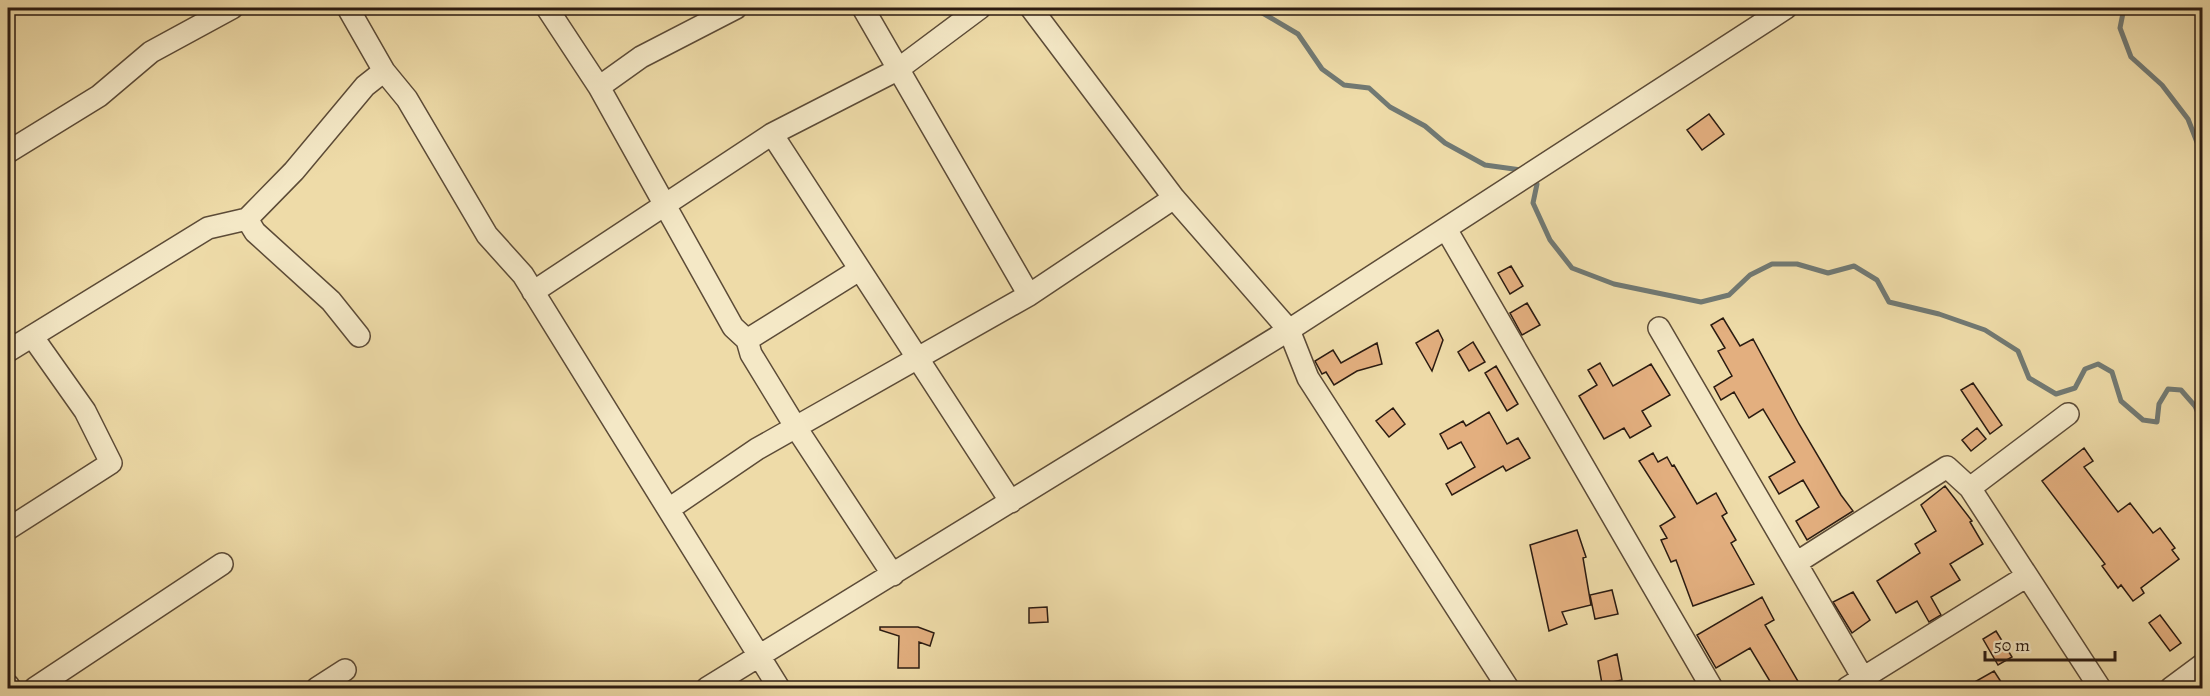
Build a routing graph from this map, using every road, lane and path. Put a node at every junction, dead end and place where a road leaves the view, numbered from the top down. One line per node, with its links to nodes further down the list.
1 (232, 8): 13 (street)
2 (348, 8): 10 (street)
3 (547, 8): 11 (street)
4 (736, 8): 11 (street)
5 (863, 8): 9 (street)
6 (980, 8): 9 (street)
7 (1031, 8): 14 (street)
8 (1786, 8): 17 (street)
9 (897, 70): 12 (street); 20 (street)
10 (384, 71): 16 (street); 19 (street)
11 (599, 87): 15 (street)
12 (772, 134): 15 (street); 18 (street)
13 (8, 152)
14 (1173, 198): 20 (street); 22 (street)
15 (663, 206): 19 (street); 25 (street)
16 (247, 219): 23 (street); 24 (street)
17 (1446, 229): 22 (street); 47 (street)
18 (859, 270): 25 (street); 27 (street)
19 (533, 292): 32 (street)
20 (1029, 295): 27 (street)
21 (1659, 328): 34 (street)
22 (1289, 330): 31 (street); 46 (street)
23 (32, 336): 26 (street); 33 (street)
24 (359, 336)
25 (747, 340): 29 (street)
26 (8, 351)
27 (915, 357): 29 (street); 31 (street)
28 (2068, 414): 30 (street)
29 (795, 426): 32 (street); 36 (street)
30 (1970, 488): 34 (street); 37 (street)
31 (1011, 502): 36 (street)
32 (669, 509): 38 (street)
33 (8, 529)
34 (1796, 563): 41 (street)
35 (222, 564): 42 (street)
36 (893, 575): 38 (street)
37 (2027, 576): 41 (street); 48 (street)
38 (760, 657): 44 (street); 45 (street)
39 (2202, 665): 49 (street)
40 (345, 670): 43 (street)
41 (1855, 683)
42 (35, 688)
43 (317, 688)
44 (707, 688)
45 (780, 688)
46 (1508, 688)
47 (1713, 688)
48 (2100, 688)
49 (2171, 688)

